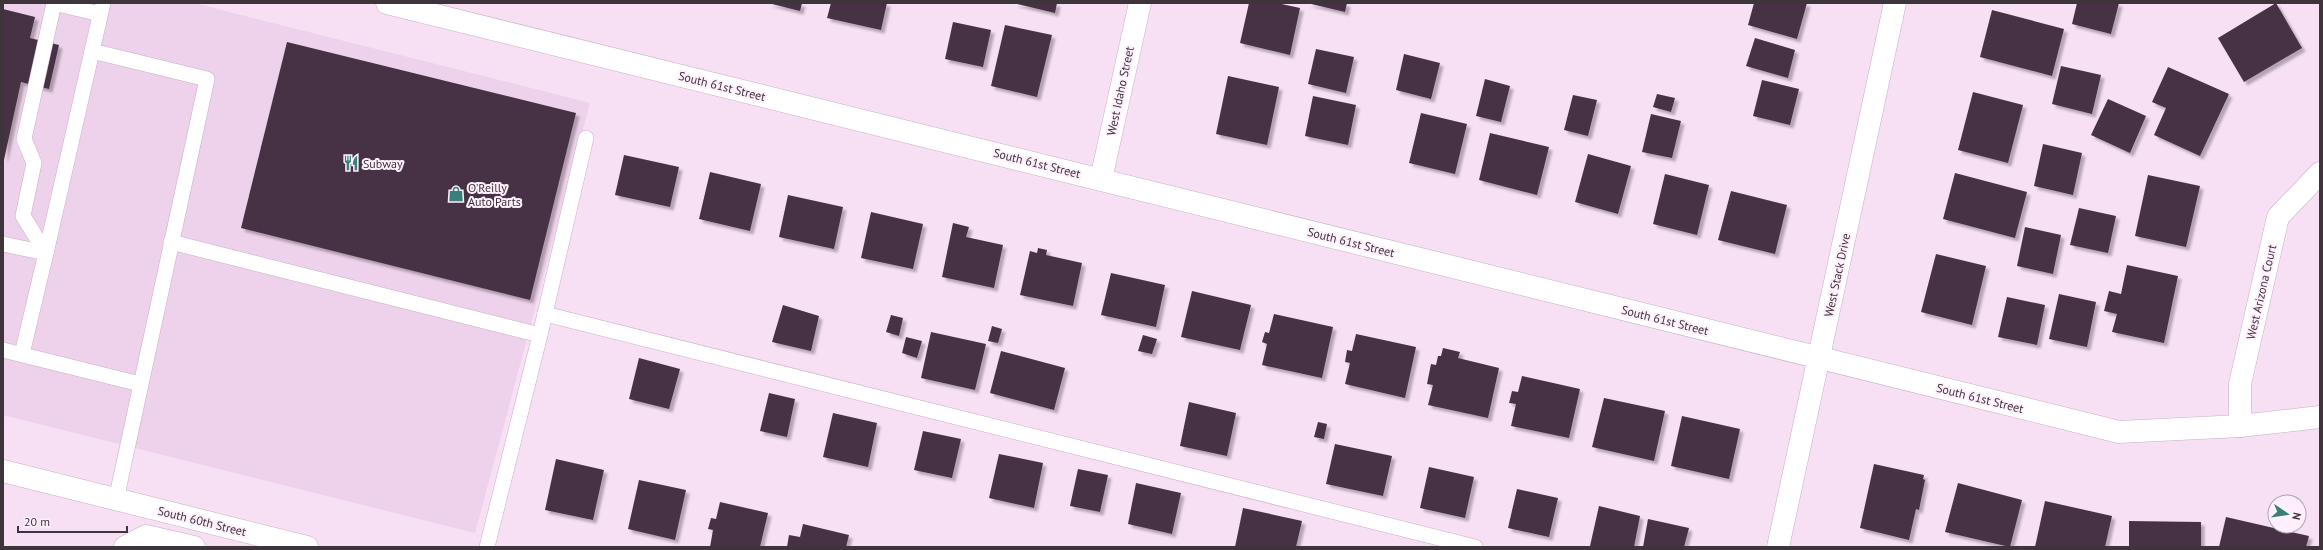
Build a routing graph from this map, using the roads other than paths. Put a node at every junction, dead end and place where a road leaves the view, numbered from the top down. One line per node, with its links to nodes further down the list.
1 (387, 3): 8 (street, South 61st Street)
2 (1140, 3): 8 (street, West Idaho Street)
3 (1895, 3): 16 (street, West Stack Drive)
4 (101, 8): 5 (lane); 11 (lane)
5 (92, 51): 9 (lane); 11 (lane)
6 (586, 138): 12 (lane)
7 (2320, 173): 19 (street, West Arizona Court)
8 (1101, 179): 16 (street, South 61st Street)
9 (171, 242): 13 (lane); 17 (lane)
10 (3, 244): 11 (lane)
11 (46, 253): 15 (lane)
12 (545, 314): 13 (lane); 26 (lane)
13 (540, 335): 25 (lane)
14 (3, 350): 15 (lane)
15 (22, 354): 17 (lane)
16 (1820, 357): 19 (street, South 61st Street); 27 (street, West Stack Drive)
17 (140, 384): 21 (lane)
18 (2320, 417): 19 (street, South 61st Street)
19 (2240, 426)
20 (3, 471): 21 (street, South 60th Street)
21 (116, 500): 24 (street, South 60th Street)
22 (125, 547): 23 (street)
23 (194, 547)
24 (307, 547)
25 (487, 547)
26 (1475, 547)
27 (1778, 547)

